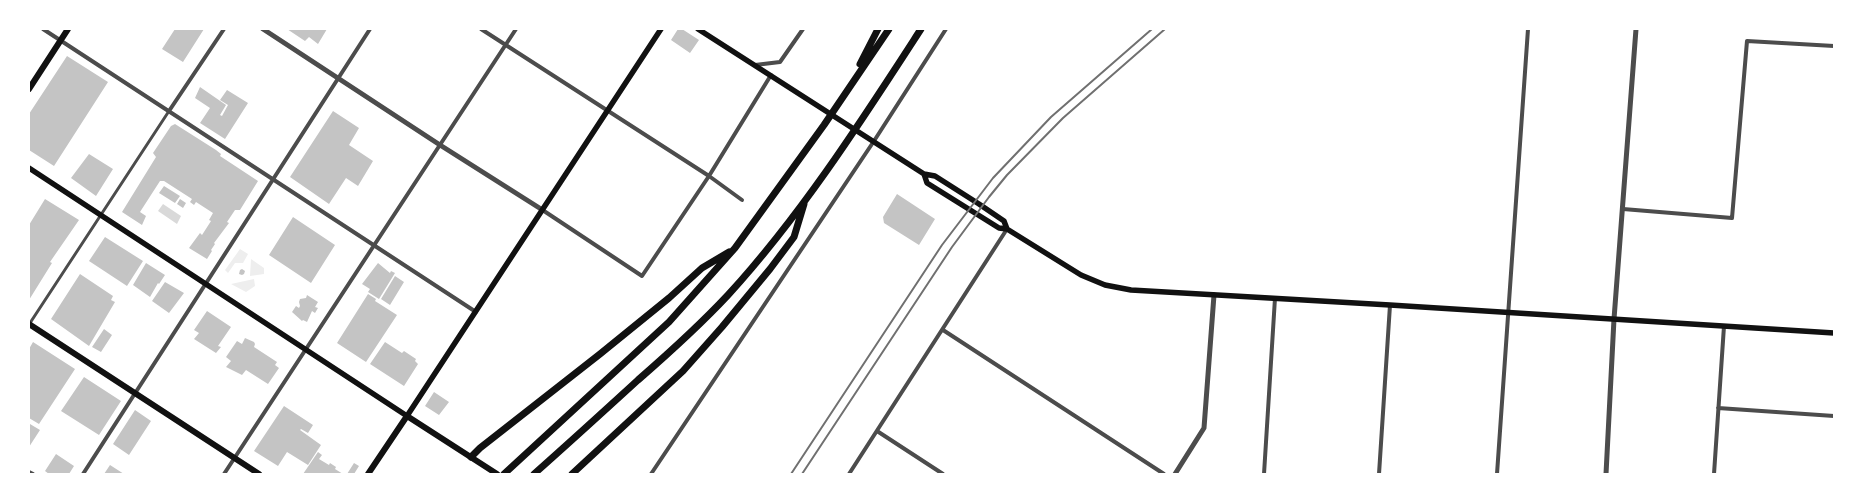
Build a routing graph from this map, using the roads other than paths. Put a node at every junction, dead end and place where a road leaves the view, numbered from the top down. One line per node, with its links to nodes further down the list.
1 (42, 29): 17 (street)
2 (68, 29): 17 (main road)
3 (224, 29): 26 (street)
4 (263, 29): 22 (street)
5 (370, 29): 22 (street)
6 (481, 29): 18 (street)
7 (516, 29): 18 (street)
8 (661, 29): 25 (main road)
9 (698, 29): 20 (main road)
10 (803, 29): 20 (street)
11 (878, 29): 24 (highway)
12 (889, 29): 24 (highway)
13 (921, 29): 33 (highway)
14 (946, 29): 27 (street)
15 (1528, 29): 46 (street)
16 (1636, 29): 36 (street)
17 (60, 40): 23 (main road); 26 (street)
18 (506, 45): 25 (street); 28 (street)
19 (1834, 46): 36 (street)
20 (755, 65): 21 (main road)
21 (771, 75): 27 (main road); 31 (street)
22 (338, 78): 28 (street); 32 (street)
23 (29, 89)
24 (846, 91): 40 (highway)
25 (606, 110): 31 (street); 35 (main road)
26 (170, 111): 32 (street); 37 (street)
27 (874, 141): 30 (main road); 70 (street)
28 (440, 145): 35 (street); 39 (street)
29 (29, 168): 37 (main road)
30 (924, 174): 38 (main road); 38 (main road)
31 (709, 176): 34 (street); 35 (street)
32 (274, 179): 39 (street); 41 (street)
33 (806, 199): 68 (highway); 69 (highway)
34 (742, 200)
35 (541, 209): 45 (main road)
36 (1623, 209): 47 (street)
37 (101, 215): 41 (main road); 48 (street)
38 (1007, 229): 42 (main road); 50 (street)
39 (374, 245): 45 (street); 52 (street)
40 (735, 248): 58 (highway); 67 (highway)
41 (205, 284): 52 (main road); 53 (street)
42 (1214, 295): 43 (main road); 74 (street)
43 (1275, 298): 44 (main road); 75 (street)
44 (1390, 305): 46 (main road); 76 (street)
45 (476, 312): 55 (main road)
46 (1508, 313): 47 (main road); 77 (street)
47 (1614, 319): 49 (main road); 78 (street)
48 (29, 325): 53 (main road)
49 (1724, 326): 51 (main road); 54 (street)
50 (942, 330): 57 (street); 73 (street)
51 (1834, 333)
52 (305, 351): 55 (main road); 59 (street)
53 (135, 393): 59 (main road); 62 (street)
54 (1718, 408): 56 (street); 79 (street)
55 (406, 416): 58 (main road); 65 (main road)
56 (1834, 416)
57 (877, 431): 71 (street); 72 (street)
58 (471, 457): 66 (main road)
59 (235, 458): 63 (street); 64 (main road)
60 (29, 472): 61 (street)
61 (33, 474)
62 (83, 474)
63 (224, 474)
64 (259, 474)
65 (368, 474)
66 (497, 474)
67 (504, 474)
68 (534, 474)
69 (572, 474)
70 (651, 474)
71 (849, 474)
72 (943, 474)
73 (1164, 474)
74 (1175, 474)
75 (1264, 474)
76 (1379, 474)
77 (1497, 474)
78 (1606, 474)
79 (1714, 474)

